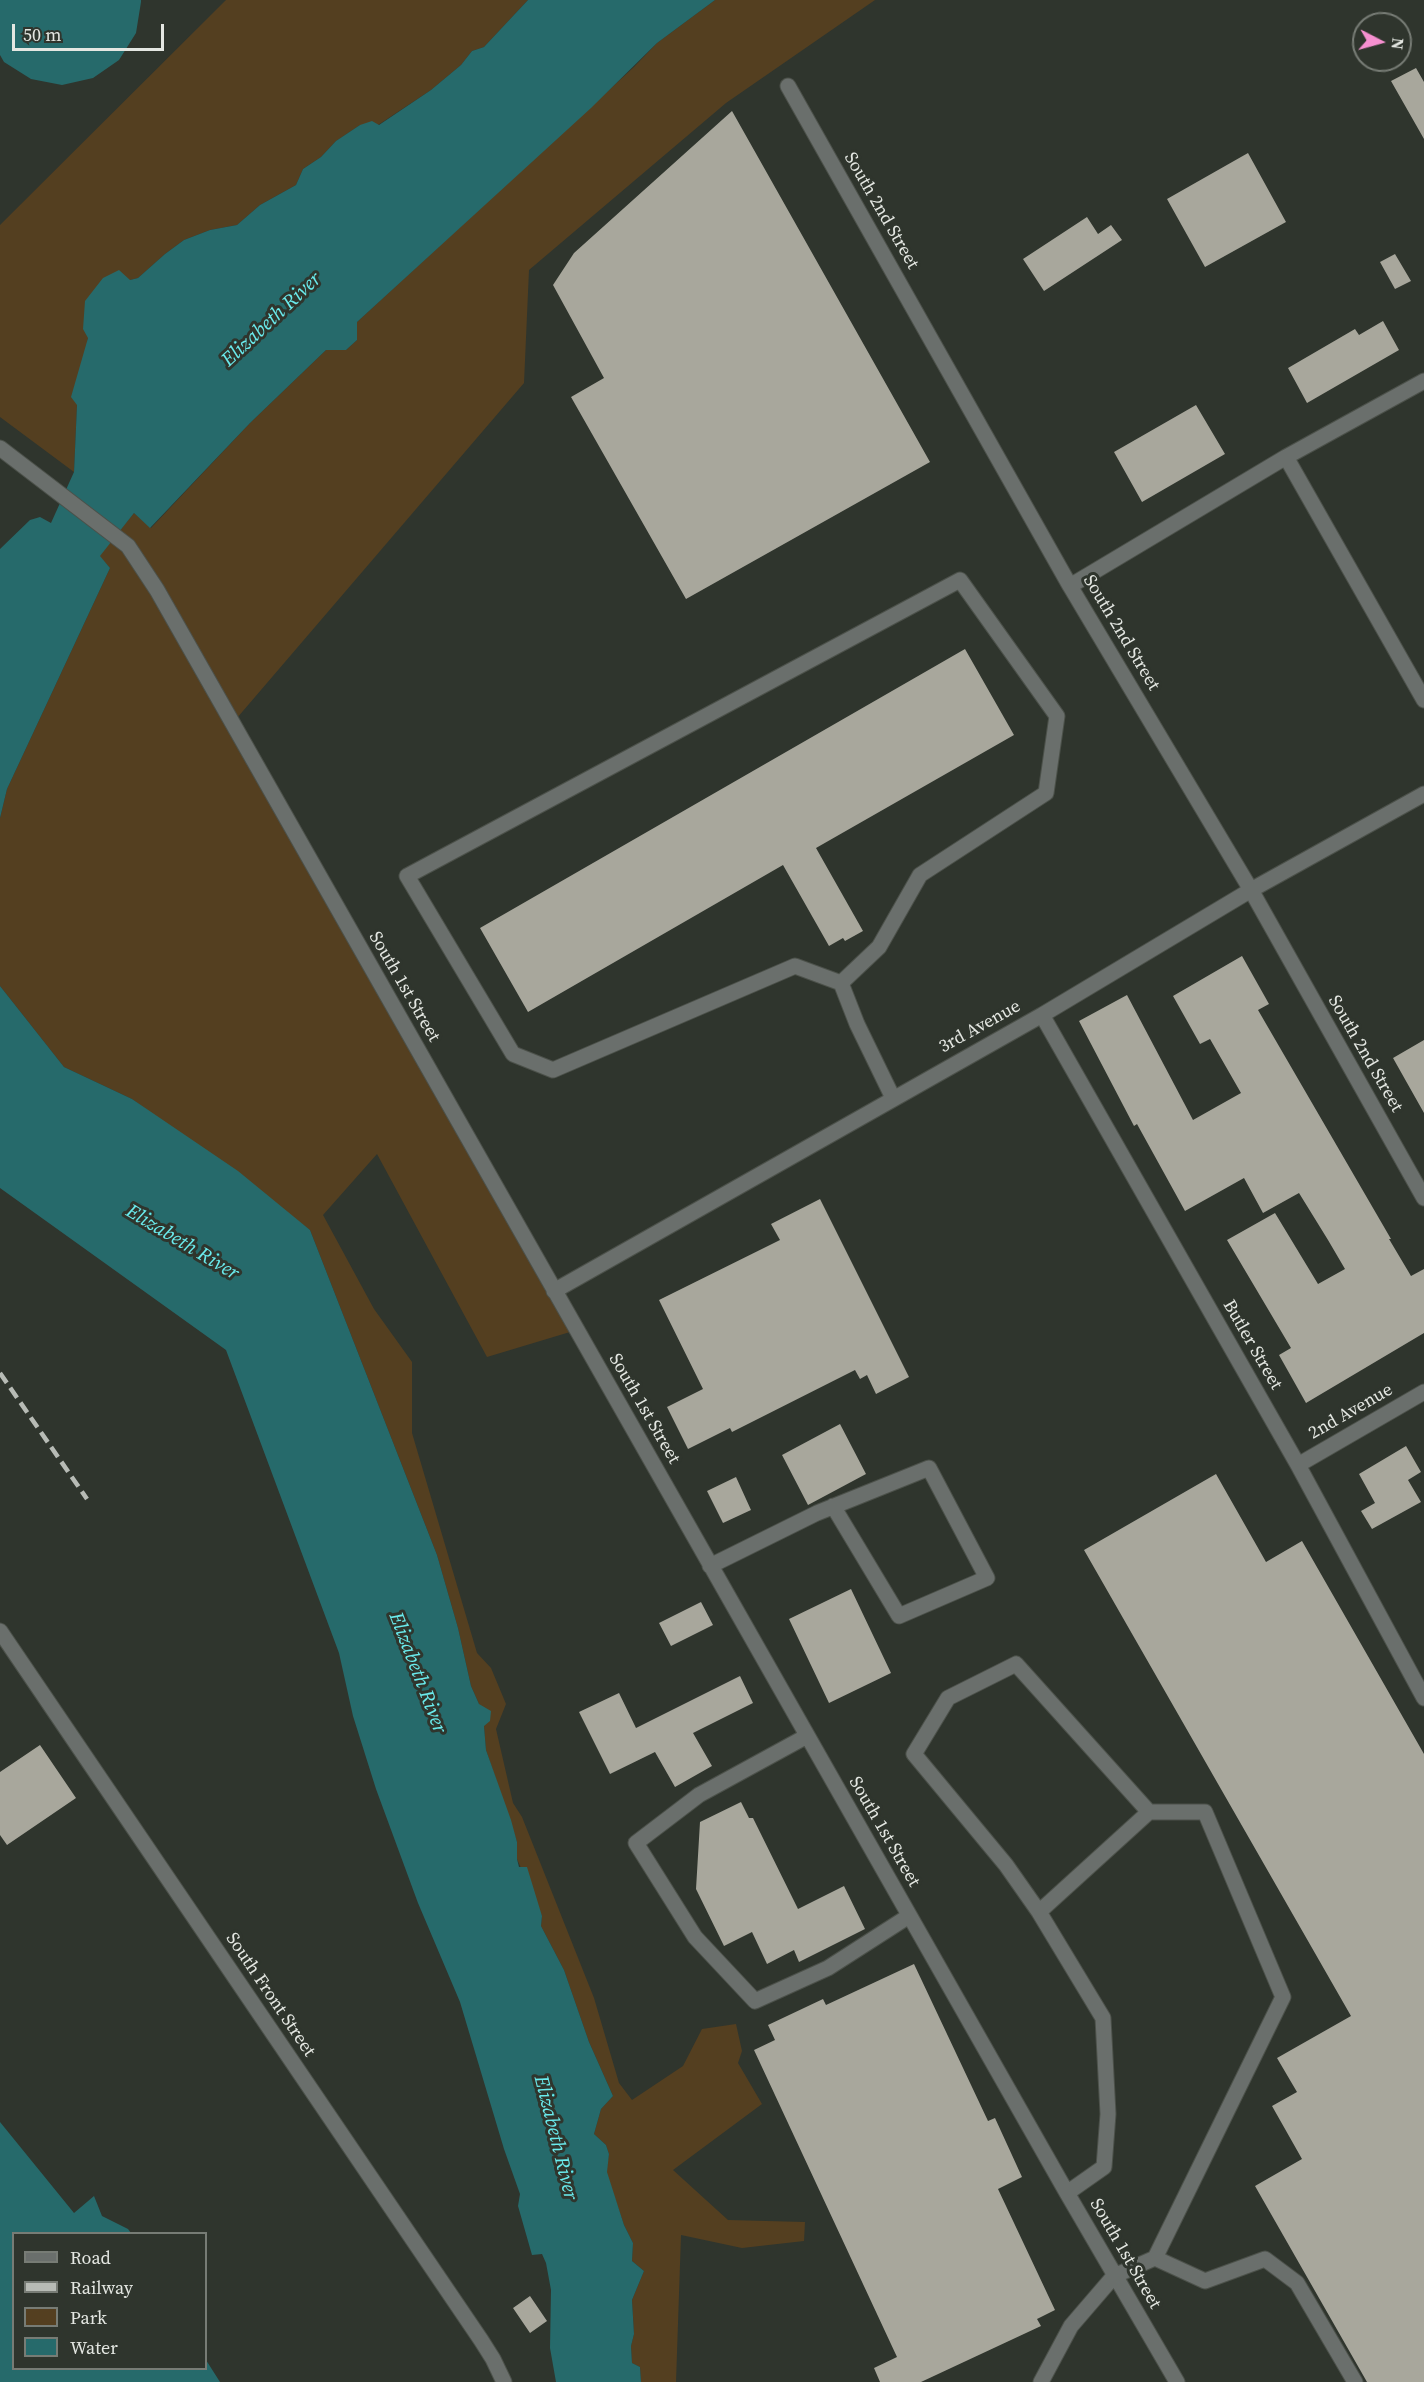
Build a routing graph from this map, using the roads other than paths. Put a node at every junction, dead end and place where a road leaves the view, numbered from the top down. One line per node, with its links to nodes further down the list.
1 (788, 86): 5 (street, South 2nd Street)
2 (1424, 381): 4 (street)
3 (0, 448): 13 (street, South 1st Street)
4 (1286, 457): 5 (street); 6 (street)
5 (1070, 586): 8 (street, South 2nd Street)
6 (1424, 700)
7 (1424, 795): 8 (street, 3rd Avenue)
8 (1251, 890): 10 (street, 3rd Avenue); 12 (street, South 2nd Street)
9 (841, 983): 9 (street); 11 (street)
10 (1042, 1015): 11 (street, 3rd Avenue); 15 (street, Butler Street)
11 (893, 1098): 13 (street, 3rd Avenue)
12 (1424, 1198)
13 (554, 1291): 17 (street, South 1st Street)
14 (1424, 1392): 15 (street, 2nd Avenue)
15 (1298, 1465): 19 (street, Butler Street)
16 (833, 1506): 16 (street); 17 (street)
17 (710, 1566): 20 (street, South 1st Street)
18 (0, 1632): 27 (street, South Front Street)
19 (1424, 1698)
20 (807, 1736): 23 (street, South 1st Street); 23 (street)
21 (1149, 1812): 22 (street); 22 (street); 25 (street)
22 (1040, 1912): 24 (street)
23 (909, 1916): 24 (street, South 1st Street)
24 (1067, 2193): 26 (street, South 1st Street)
25 (1155, 2258): 26 (street); 30 (street)
26 (1114, 2276): 28 (street); 29 (street, South 1st Street)
27 (504, 2382)
28 (1041, 2382)
29 (1177, 2382)
30 (1355, 2382)

